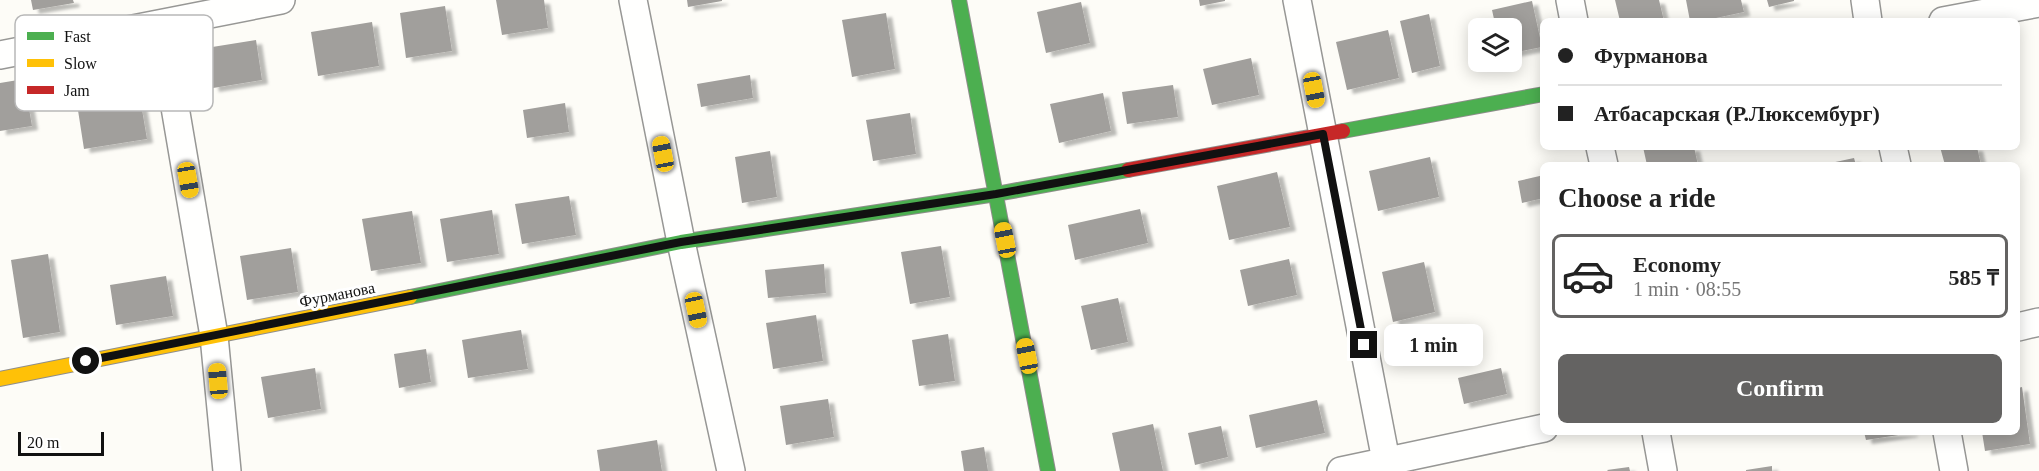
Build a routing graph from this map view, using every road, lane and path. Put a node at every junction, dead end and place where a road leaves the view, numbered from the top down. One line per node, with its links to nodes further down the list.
1 (281, 0): 8 (street)
2 (633, 0): 18 (street)
3 (959, 0): 17 (street)
4 (1297, 0): 16 (street)
5 (1570, 0): 9 (street)
6 (1865, 0): 10 (street)
7 (2039, 3): 11 (street)
8 (210, 15)
9 (1573, 18)
10 (1868, 18)
11 (1959, 18)
12 (15, 52): 13 (street)
13 (0, 55)
14 (1540, 95): 16 (street, Фурманова)
15 (176, 111): 21 (street)
16 (1323, 134): 17 (street, Фурманова); 26 (street)
17 (996, 194): 18 (street, Фурманова); 29 (street)
18 (681, 242): 21 (street, Фурманова); 28 (street)
19 (2039, 322): 20 (street)
20 (2020, 327)
21 (214, 336): 22 (street, Фурманова); 27 (street)
22 (0, 379)
23 (1540, 429): 26 (street)
24 (1657, 435): 31 (street)
25 (1947, 435): 32 (street)
26 (1387, 466): 30 (street)
27 (227, 471)
28 (731, 471)
29 (1048, 471)
30 (1341, 471)
31 (1663, 471)
32 (1953, 471)

